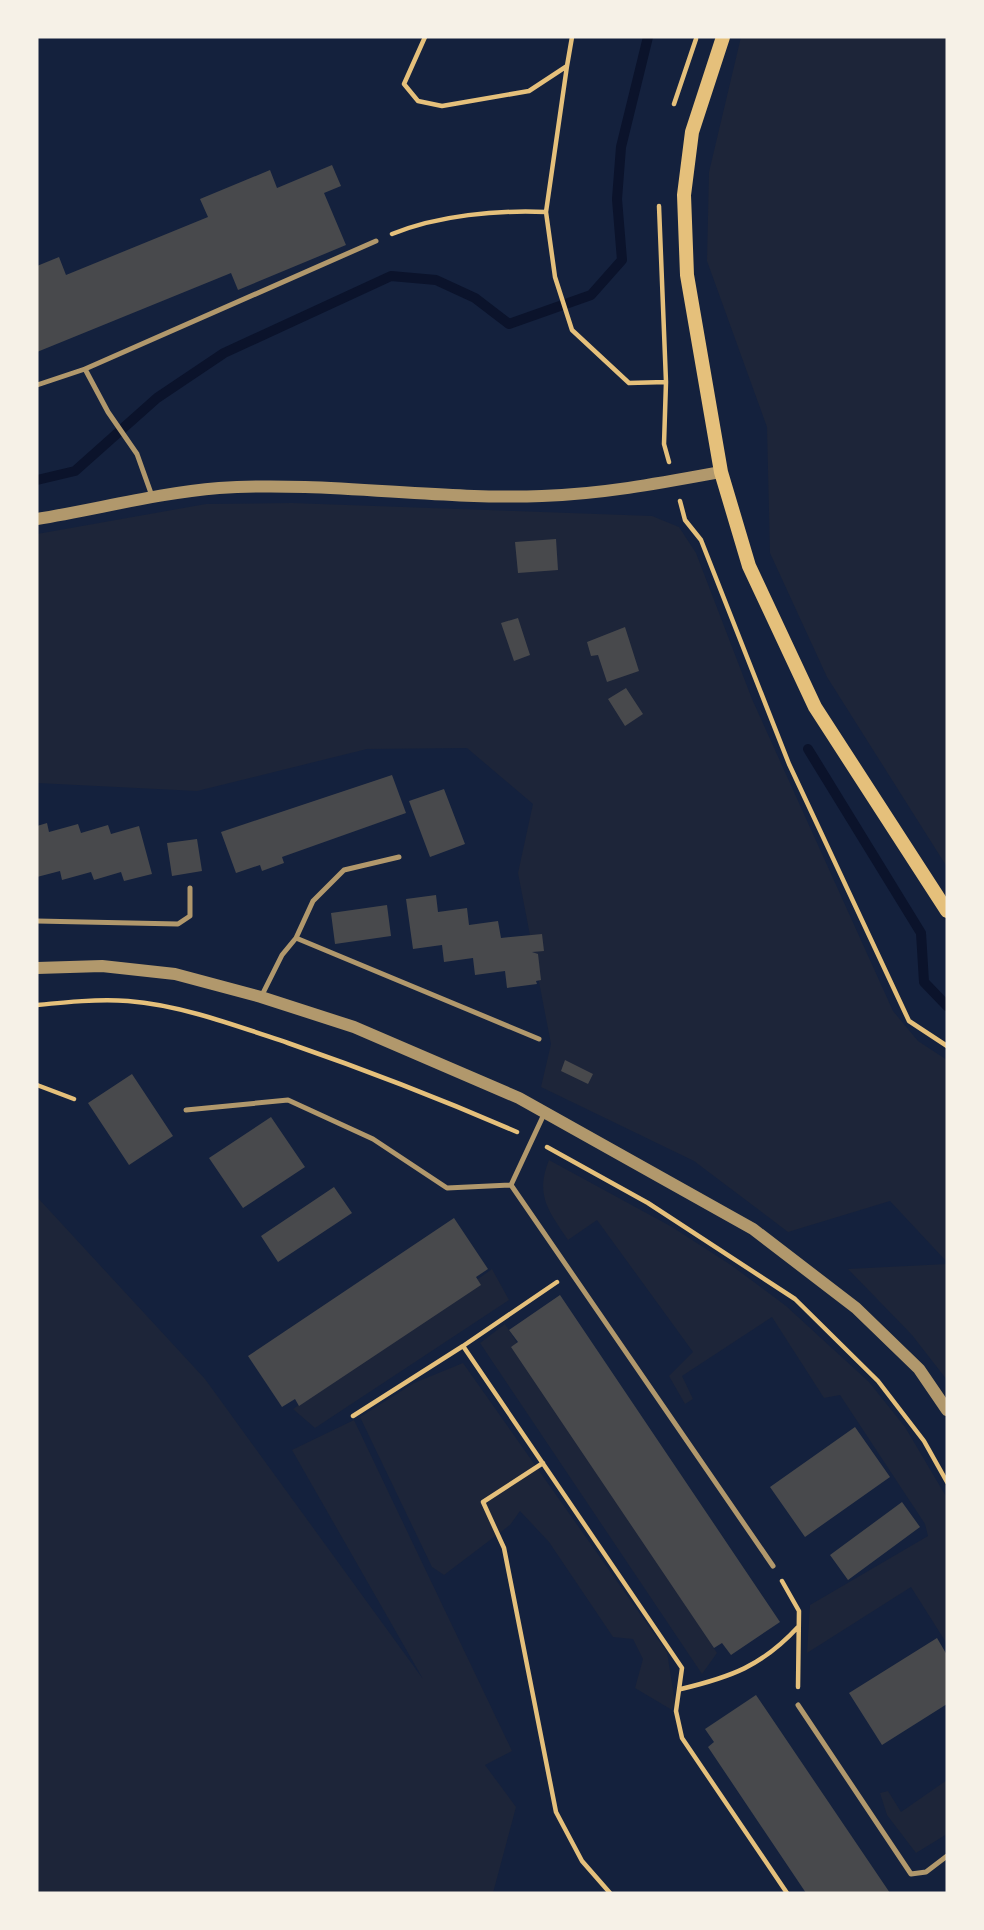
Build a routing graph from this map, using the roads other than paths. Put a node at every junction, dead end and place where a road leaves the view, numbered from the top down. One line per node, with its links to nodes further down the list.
1 (723, 37): 5 (main road)
2 (376, 241): 3 (lane)
3 (85, 369): 4 (lane); 6 (lane)
4 (37, 385)
5 (720, 472): 6 (street); 10 (main road)
6 (152, 496): 7 (street)
7 (37, 519)
8 (399, 857): 12 (lane)
9 (190, 888): 11 (lane)
10 (947, 911)
11 (37, 921)
12 (296, 938): 14 (lane); 15 (lane)
13 (37, 968): 14 (street)
14 (261, 997): 17 (street)
15 (539, 1039)
16 (186, 1110): 18 (lane)
17 (544, 1112): 18 (lane); 19 (street)
18 (511, 1185): 20 (lane)
19 (947, 1410)
20 (773, 1566)
21 (798, 1705): 22 (lane)
22 (947, 1856)

